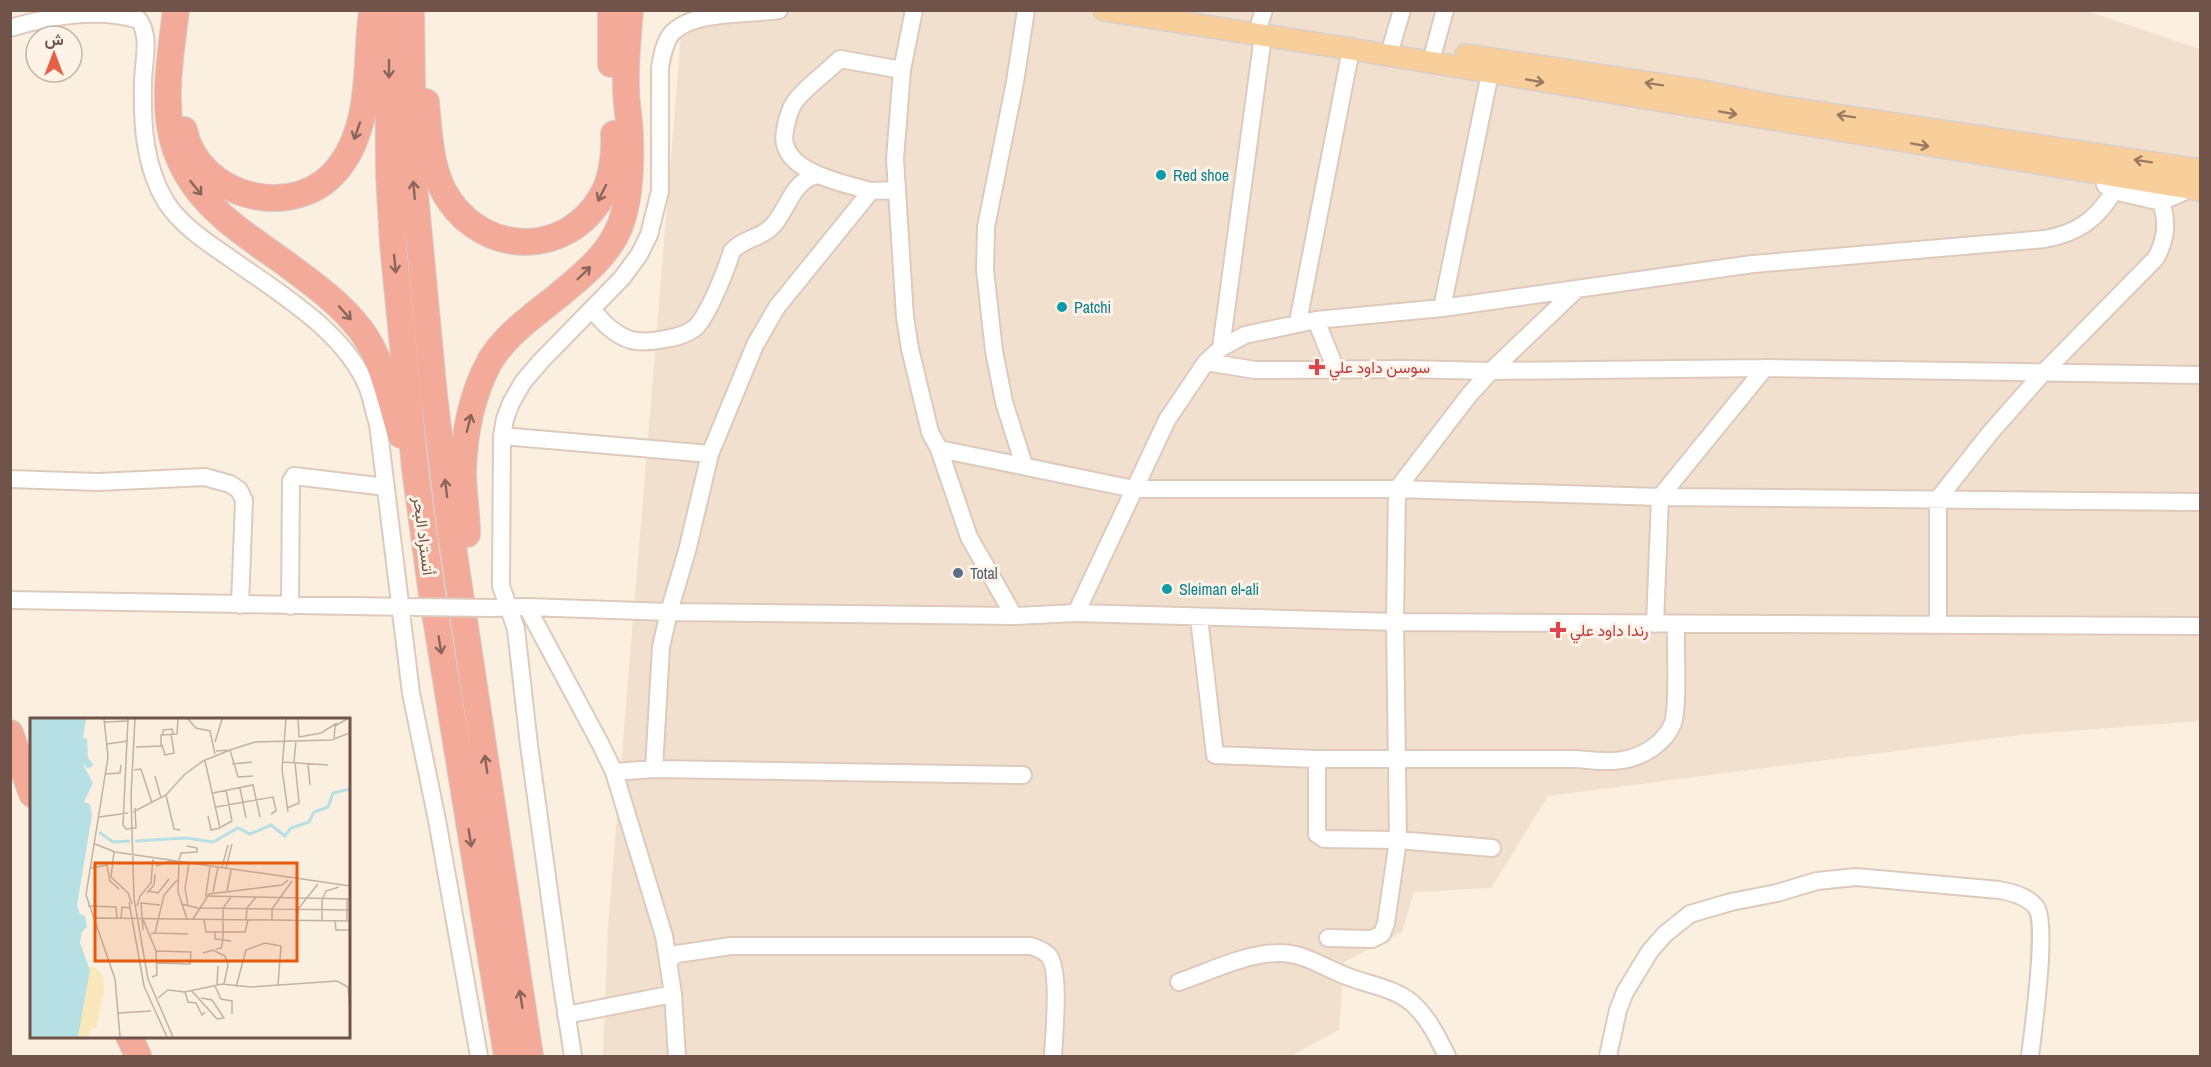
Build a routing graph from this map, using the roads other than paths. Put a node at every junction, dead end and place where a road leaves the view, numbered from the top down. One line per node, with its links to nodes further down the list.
1 (176, 10): 48 (highway, one-way to 48)
2 (189, 10): 3 (highway, one-way to 2)
3 (372, 10)
4 (388, 10): 48 (highway, أتستراد البحر, one-way to 48)
5 (411, 10): 17 (highway, أتستراد البحر)
6 (779, 10): 34 (street)
7 (914, 10): 20 (street)
8 (1026, 10): 47 (street)
9 (1104, 10): 14 (main road)
10 (1198, 10): 14 (main road)
11 (1402, 10): 16 (street)
12 (1445, 10): 19 (street)
13 (620, 15): 17 (highway, one-way to 17); 56 (highway, one-way to 13)
14 (1262, 23): 16 (main road); 18 (main road); 37 (street)
15 (10, 28): 50 (street)
16 (1392, 44): 19 (main road)
17 (411, 45): 56 (highway, أتستراد البحر, one-way to 17)
18 (1351, 49): 21 (main road); 36 (street)
19 (1434, 50): 23 (main road, one-way to 19)
20 (902, 69): 22 (street); 26 (street)
21 (1490, 73): 25 (main road, one-way to 25); 33 (street)
22 (787, 150): 24 (street); 30 (street)
23 (2200, 170)
24 (818, 175): 28 (street); 30 (street)
25 (2098, 175): 27 (main road); 29 (street)
26 (896, 190): 28 (street); 45 (street)
27 (2195, 190): 31 (street)
28 (871, 191): 46 (street)
29 (2114, 191): 31 (street); 32 (street)
30 (792, 196): 34 (street)
31 (2161, 202): 42 (street)
32 (1576, 290): 33 (street); 41 (street)
33 (1442, 308): 35 (street)
34 (592, 309): 44 (street)
35 (1316, 320): 36 (street); 40 (street)
36 (1298, 322): 37 (street)
37 (1221, 348): 38 (street)
38 (1206, 362): 40 (street); 51 (street)
39 (1765, 368): 41 (street); 42 (street); 53 (street)
40 (1336, 370): 41 (street)
41 (1491, 371): 52 (street)
42 (2043, 373): 43 (street); 54 (street)
43 (2200, 375)
44 (501, 436): 46 (street); 62 (street)
45 (939, 449): 47 (street); 65 (street)
46 (710, 454): 63 (street)
47 (1024, 465): 51 (street)
48 (416, 469): 89 (highway, أتستراد البحر, one-way to 89)
49 (10, 479): 58 (street)
50 (386, 487): 59 (street); 60 (street)
51 (1134, 489): 52 (street); 64 (street)
52 (1397, 489): 53 (street); 67 (street)
53 (1660, 497): 54 (street); 68 (street)
54 (1938, 499): 55 (street); 70 (street)
55 (2200, 502)
56 (460, 585): 90 (highway, أتستراد البحر, one-way to 56)
57 (10, 600): 58 (street)
58 (240, 605): 59 (street)
59 (290, 606): 60 (street)
60 (406, 607): 62 (street, bridge); 88 (street)
61 (527, 607): 62 (street); 63 (street); 76 (street)
62 (500, 608): 85 (street)
63 (669, 612): 65 (street); 75 (street)
64 (1076, 613): 65 (street); 66 (street)
65 (1014, 616)
66 (1199, 618): 67 (street); 73 (street)
67 (1395, 622): 68 (street); 74 (street)
68 (1655, 624): 69 (street)
69 (1676, 624): 70 (street); 74 (street)
70 (1938, 625): 71 (street)
71 (2200, 626)
72 (10, 733): 78 (highway)
73 (1317, 759): 74 (street); 79 (street)
74 (1396, 759): 79 (street)
75 (654, 769): 76 (street); 77 (street)
76 (614, 772): 82 (street)
77 (1023, 775)
78 (30, 788)
79 (1398, 840): 80 (street); 81 (street)
80 (1492, 848)
81 (1328, 938)
82 (669, 960): 84 (street); 93 (street)
83 (1179, 982): 94 (street)
84 (673, 994): 85 (street); 92 (street)
85 (566, 1015): 91 (street)
86 (130, 1037): 87 (highway)
87 (138, 1056)
88 (479, 1056)
89 (507, 1056)
90 (530, 1056)
91 (573, 1056)
92 (677, 1056)
93 (1053, 1056)
94 (1448, 1056)
95 (1608, 1056): 96 (street)
96 (2030, 1056)

